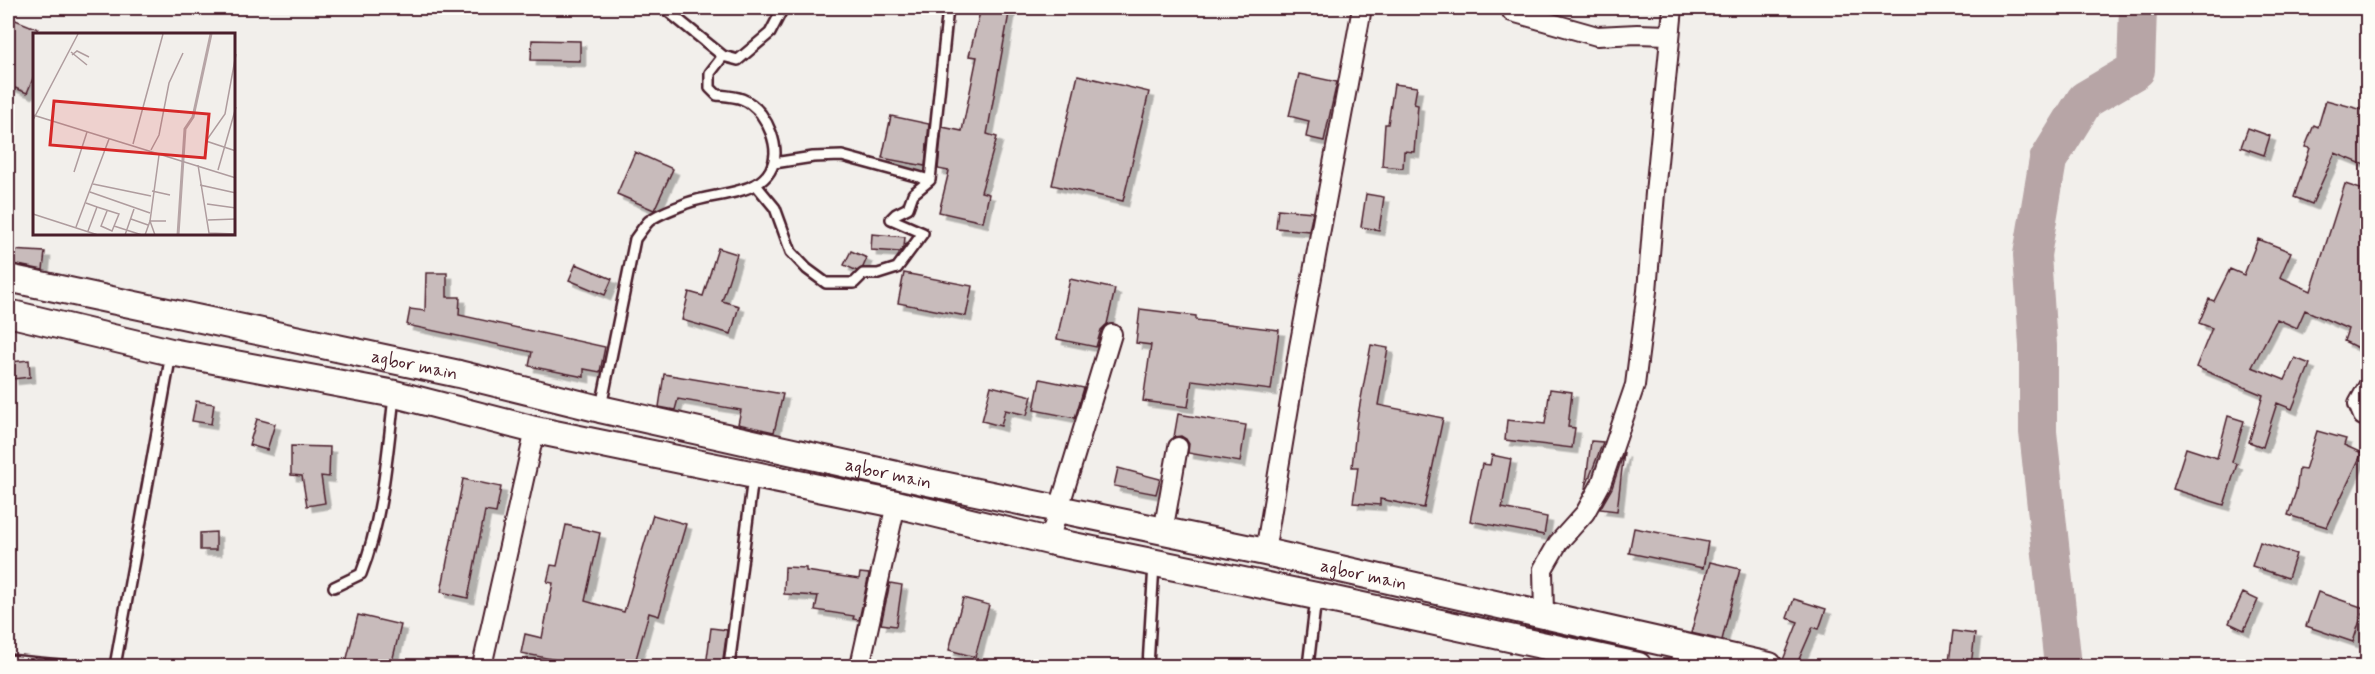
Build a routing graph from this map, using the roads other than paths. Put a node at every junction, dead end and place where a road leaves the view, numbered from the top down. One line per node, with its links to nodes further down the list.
1 (664, 8): 8 (lane)
2 (783, 8): 8 (lane)
3 (948, 8): 10 (lane)
4 (1362, 8): 27 (street)
5 (1673, 8): 7 (street)
6 (1512, 12): 7 (street)
7 (1669, 35): 31 (street)
8 (723, 56): 9 (lane)
9 (774, 163): 10 (lane); 11 (lane)
10 (930, 180): 11 (lane)
11 (756, 185): 18 (lane)
12 (8, 278): 18 (main road, agbor main)
13 (8, 313): 15 (main road, agbor main)
14 (1112, 334): 24 (street)
15 (171, 352): 17 (main road, agbor main); 34 (lane)
16 (2367, 387): 19 (street)
17 (394, 394): 20 (main road, agbor main); 29 (lane)
18 (600, 410): 24 (main road, agbor main)
19 (2367, 418)
20 (536, 430): 22 (main road, agbor main); 35 (street)
21 (1178, 447): 25 (street)
22 (753, 474): 23 (main road, agbor main); 36 (lane)
23 (896, 504): 26 (main road, agbor main); 37 (street)
24 (1058, 510): 25 (main road, agbor main); 26 (street)
25 (1163, 532): 27 (main road, agbor main)
26 (1049, 541): 28 (main road, agbor main)
27 (1265, 552): 31 (main road, agbor main)
28 (1155, 562): 30 (main road, agbor main); 38 (lane)
29 (334, 587)
30 (1316, 596): 39 (lane); 40 (main road, agbor main)
31 (1544, 614): 41 (main road, agbor main)
32 (8, 660): 33 (lane)
33 (70, 666)
34 (115, 666)
35 (482, 666)
36 (729, 666)
37 (860, 666)
38 (1148, 666)
39 (1308, 666)
40 (1638, 666)
41 (1769, 666)

